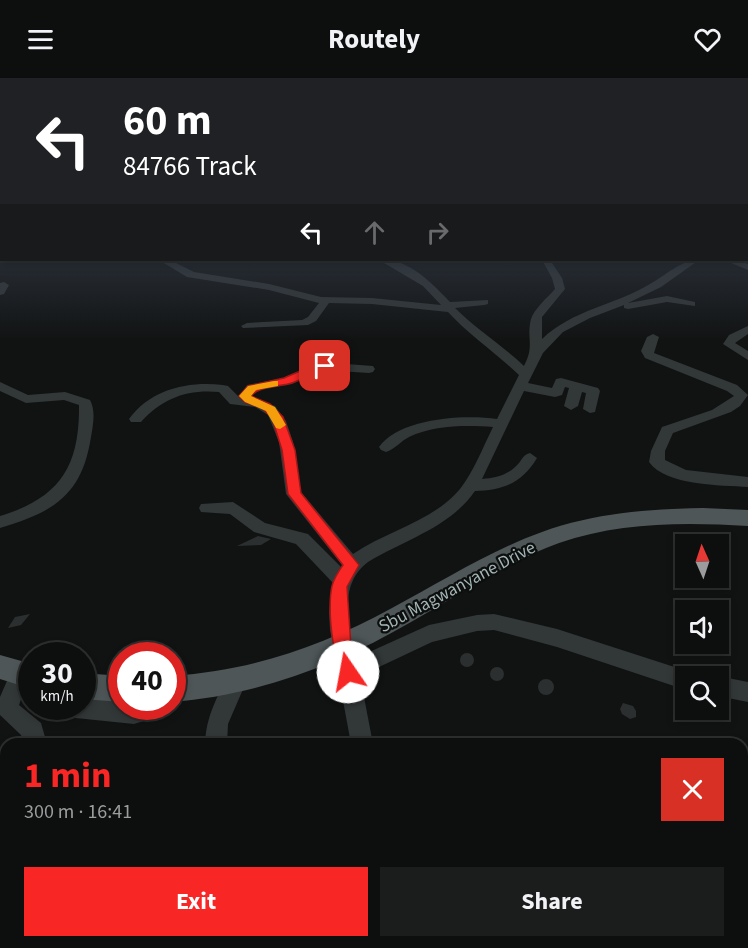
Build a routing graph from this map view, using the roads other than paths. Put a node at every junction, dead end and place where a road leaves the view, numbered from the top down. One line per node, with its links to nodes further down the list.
1 (166, 261): 7 (street)
2 (386, 261): 10 (street)
3 (547, 261): 15 (street)
4 (692, 261): 11 (street)
5 (732, 261): 6 (street)
6 (748, 267)
7 (326, 300): 10 (street); 12 (street)
8 (484, 302): 10 (street)
9 (691, 304): 11 (street)
10 (449, 307): 18 (street)
11 (609, 307): 15 (street)
12 (247, 326)
13 (748, 329): 16 (street)
14 (653, 337): 28 (street)
15 (537, 352): 18 (street)
16 (748, 356)
17 (369, 369): 21 (street)
18 (524, 381): 19 (street); 25 (street)
19 (577, 385): 22 (street); 23 (street)
20 (0, 386): 32 (street)
21 (259, 403): 24 (street); 33 (street)
22 (571, 406)
23 (590, 409)
24 (136, 418)
25 (502, 424): 26 (street); 29 (street)
26 (386, 447)
27 (530, 458): 29 (street)
28 (748, 482)
29 (471, 485): 33 (street)
30 (207, 508): 33 (street)
31 (748, 518): 34 (main road, Sbu Magwanyane Drive)
32 (0, 522)
33 (347, 572): 34 (street)
34 (343, 647): 35 (street); 38 (main road, Sbu Magwanyane Drive)
35 (348, 672): 37 (street); 46 (street)
36 (17, 673): 44 (street)
37 (675, 676)
38 (236, 680): 39 (main road, Sbu Magwanyane Drive); 45 (street)
39 (203, 686): 40 (main road, Sbu Magwanyane Drive); 43 (street)
40 (186, 688)
41 (729, 688): 42 (street)
42 (748, 692)
43 (186, 694)
44 (35, 738)
45 (216, 738)
46 (361, 738)

